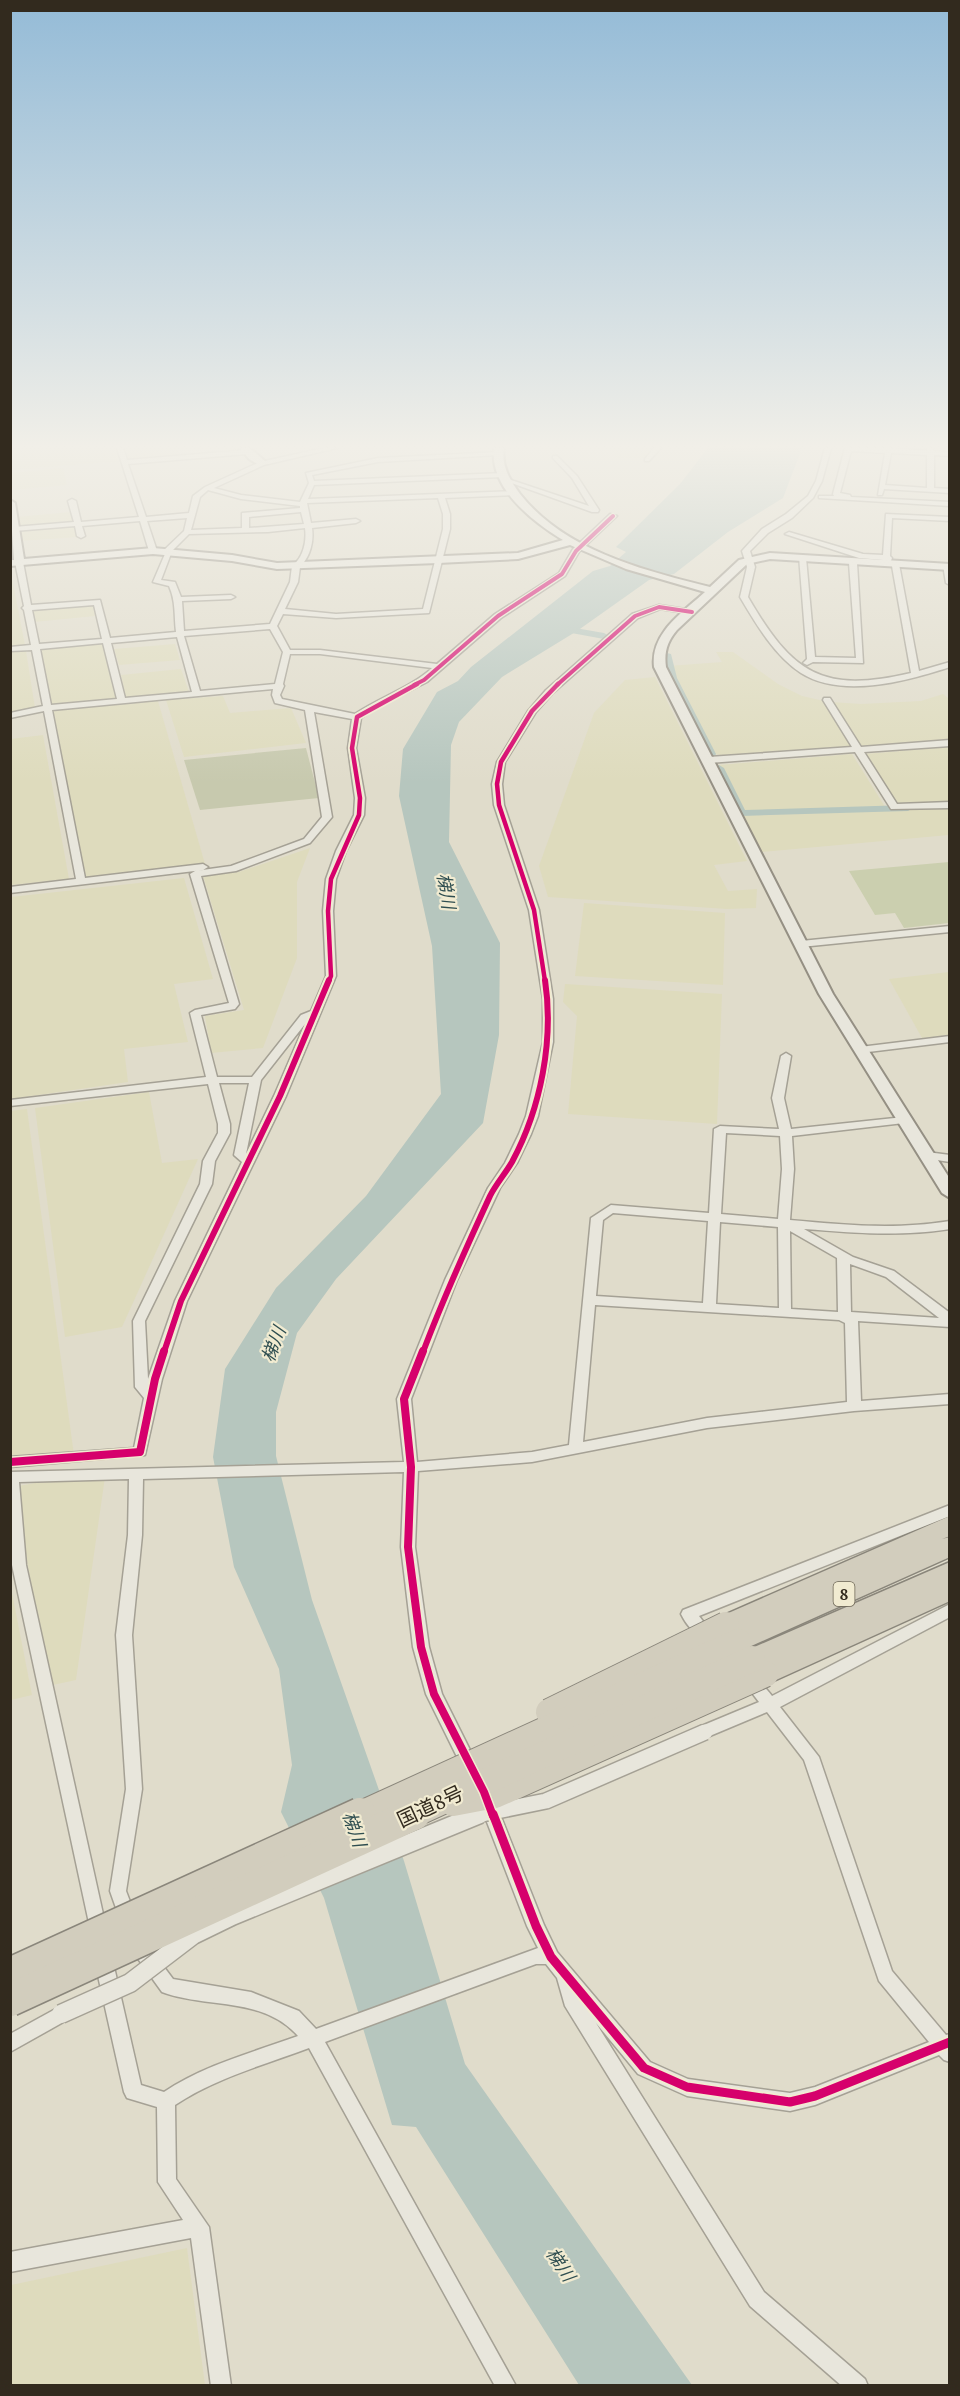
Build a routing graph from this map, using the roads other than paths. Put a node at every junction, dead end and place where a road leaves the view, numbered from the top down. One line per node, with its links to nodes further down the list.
1 (42, 560): 14 (street)
2 (164, 560): 22 (street)
3 (239, 560): 17 (street)
4 (301, 560): 17 (street)
5 (438, 560): 6 (street); 17 (street); 24 (street)
6 (442, 560)
7 (570, 560): 34 (street)
8 (614, 560): 20 (street)
9 (747, 560): 20 (street)
10 (751, 560): 35 (street)
11 (802, 560): 32 (street)
12 (820, 560): 16 (street)
13 (880, 560): 15 (street)
14 (15, 562): 23 (street)
15 (890, 562): 16 (street); 18 (street); 36 (street)
16 (853, 563): 32 (street)
17 (296, 566): 24 (street)
18 (948, 567): 19 (street)
19 (950, 583)
20 (707, 590): 25 (street)
21 (231, 597): 22 (street)
22 (178, 599): 27 (street)
23 (26, 608): 28 (street); 29 (street)
24 (279, 611): 26 (street)
25 (692, 612): 47 (street); 80 (street)
26 (273, 626): 27 (street); 31 (street)
27 (180, 633): 28 (street); 38 (street)
28 (107, 640): 29 (street); 39 (street)
29 (33, 647): 30 (street); 41 (street)
30 (10, 649)
31 (287, 652): 34 (street); 37 (street)
32 (811, 659): 35 (street)
33 (950, 664): 36 (street)
34 (441, 667): 44 (street)
35 (803, 669): 36 (street)
36 (915, 674)
37 (279, 686): 38 (street); 42 (street)
38 (197, 694): 39 (street)
39 (122, 700): 41 (street)
40 (827, 700): 46 (street)
41 (46, 708): 43 (street); 50 (street)
42 (309, 710): 44 (street); 49 (street)
43 (10, 716)
44 (357, 717): 54 (street)
45 (950, 743): 46 (street)
46 (858, 749): 47 (street); 48 (street)
47 (709, 760): 53 (street)
48 (950, 805)
49 (310, 837): 50 (street); 58 (street)
50 (81, 882): 51 (street)
51 (10, 890)
52 (950, 929): 53 (street)
53 (801, 944): 56 (street)
54 (315, 1013): 59 (street); 65 (street)
55 (950, 1039): 56 (street)
56 (860, 1050): 61 (street)
57 (786, 1056): 62 (street)
58 (212, 1080): 59 (street); 60 (street); 76 (street)
59 (255, 1080): 65 (street)
60 (10, 1103)
61 (904, 1120): 62 (street); 63 (street)
62 (786, 1133): 67 (street); 68 (street)
63 (927, 1156): 64 (street); 66 (street)
64 (950, 1160)
65 (249, 1161): 76 (street)
66 (950, 1193)
67 (716, 1216): 68 (street); 71 (street); 72 (street)
68 (784, 1222): 69 (street); 70 (street); 73 (street)
69 (950, 1225)
70 (843, 1256): 74 (street); 75 (street)
71 (588, 1300): 72 (street); 79 (street)
72 (709, 1308): 73 (street)
73 (785, 1314): 74 (street)
74 (848, 1319): 75 (street); 78 (street)
75 (950, 1322)
76 (151, 1397): 81 (street)
77 (950, 1400): 78 (street)
78 (854, 1406): 79 (street)
79 (576, 1449): 80 (street)
80 (405, 1467): 82 (street); 92 (street)
81 (11, 1472): 82 (street); 99 (street)
82 (143, 1474): 96 (street)
83 (950, 1510): 89 (street)
84 (950, 1525): 89 (highway)
85 (950, 1546): 89 (highway, 国道8号 / 8)
86 (950, 1571): 89 (highway, 国道8号 / 8)
87 (950, 1590): 89 (highway)
88 (949, 1611): 90 (street)
89 (740, 1653): 90 (street); 91 (highway, 国道8号 / 8, bridge); 91 (highway, bridge)
90 (770, 1704): 97 (street, bridge); 98 (street)
91 (413, 1801): 94 (highway, 国道8号 / 8, bridge); 95 (highway, 国道8号 / 8, bridge)
92 (544, 1956): 93 (street); 96 (street)
93 (565, 1973): 98 (street); 104 (street)
94 (10, 1974)
95 (10, 2000)
96 (318, 2038): 99 (street); 103 (street)
97 (10, 2044)
98 (948, 2047)
99 (166, 2101): 100 (street)
100 (199, 2227): 101 (street); 102 (street)
101 (10, 2262)
102 (221, 2385)
103 (506, 2385)
104 (858, 2385)

